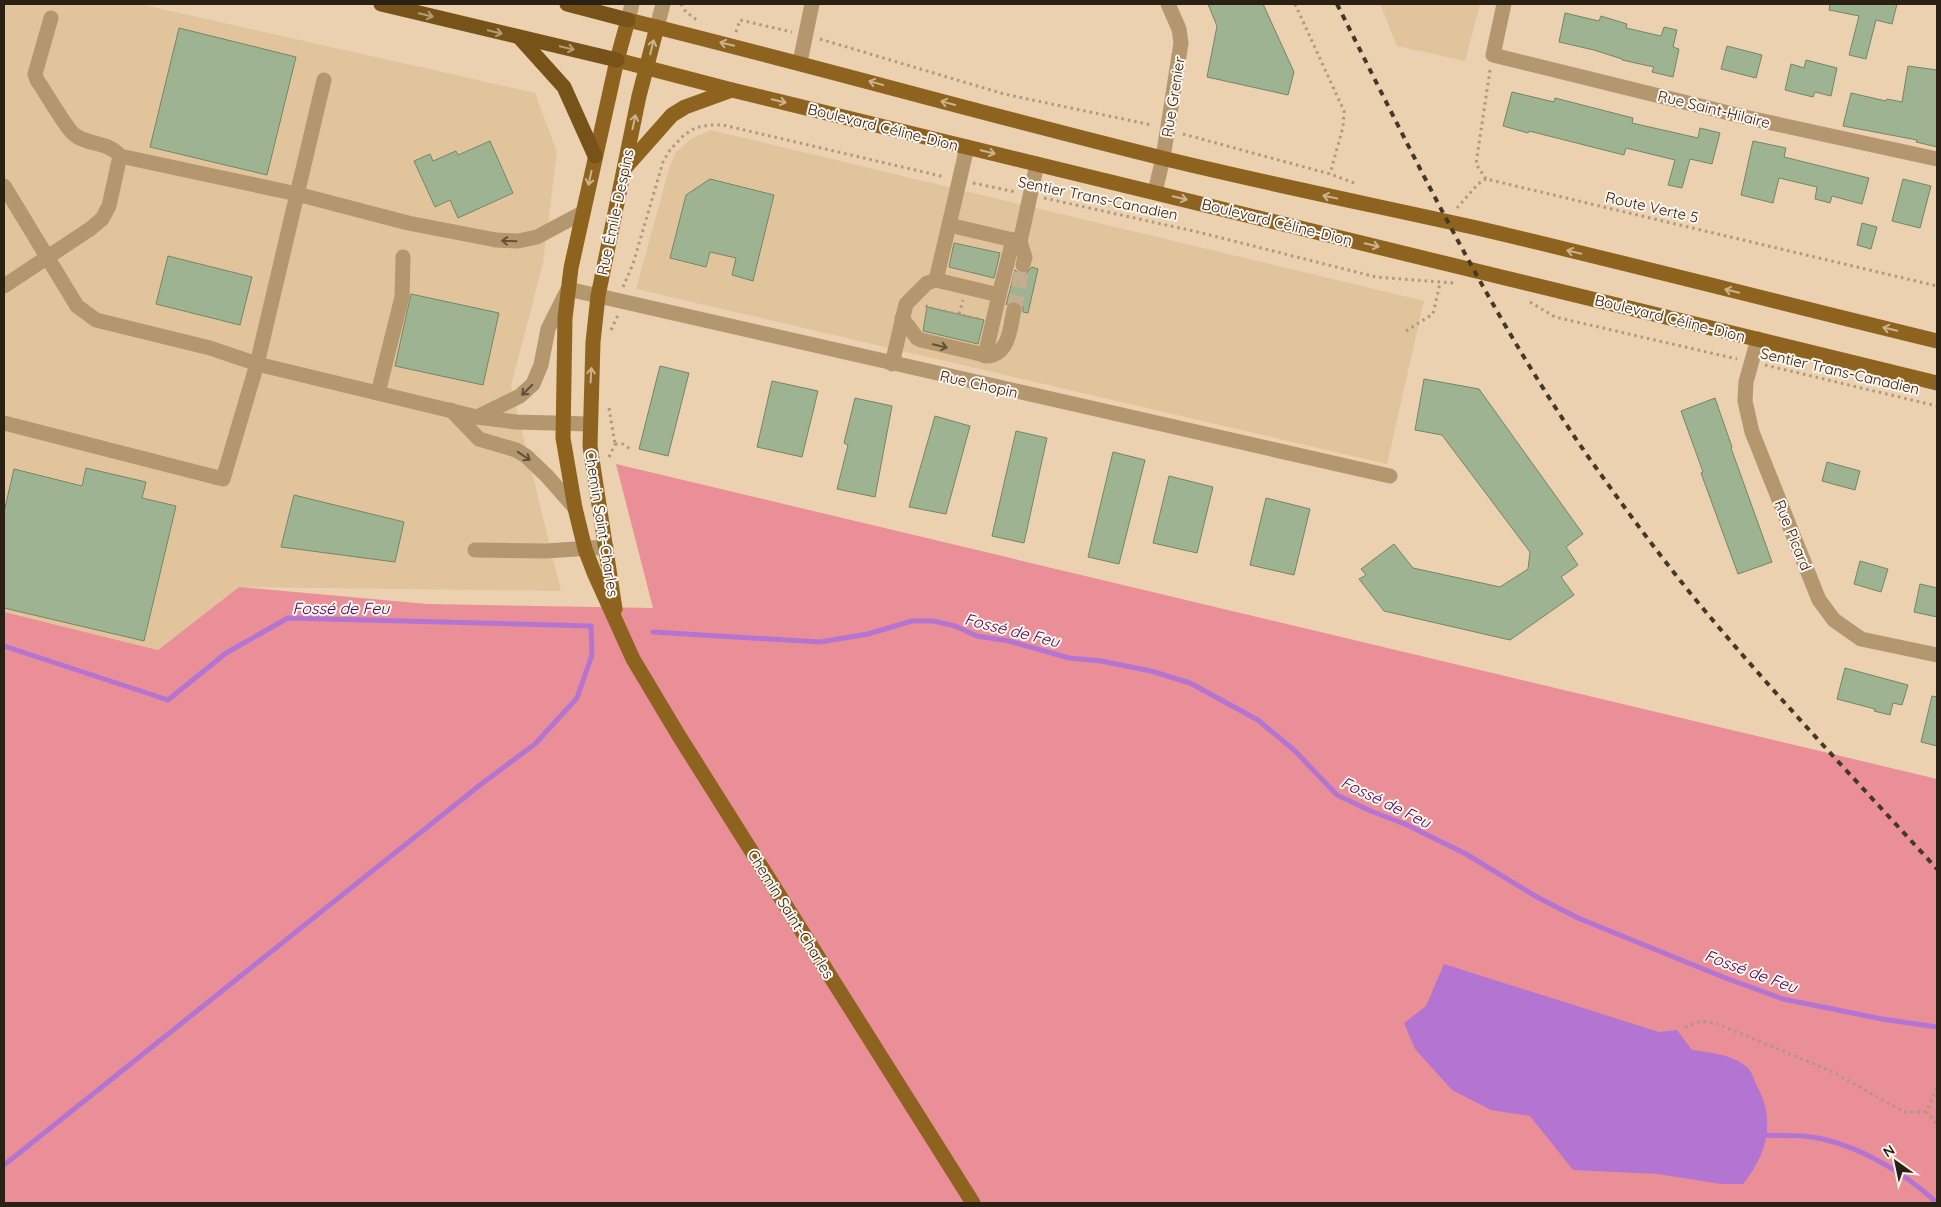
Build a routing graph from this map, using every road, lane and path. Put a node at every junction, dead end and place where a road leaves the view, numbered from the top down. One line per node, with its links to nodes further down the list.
1 (381, 4): 16 (highway, one-way to 16)
2 (568, 4): 12 (highway)
3 (632, 4): 12 (street, Rue Émile-Despins)
4 (663, 4): 14 (street, Rue Émile-Despins)
5 (682, 4): 10 (path)
6 (812, 4): 15 (street)
7 (1168, 4): 23 (street, Rue Grenier)
8 (1295, 4): 23 (path)
9 (1504, 4): 17 (street)
10 (686, 12)
11 (51, 18): 26 (street)
12 (628, 20): 14 (main road); 18 (main road, Rue Émile-Despins)
13 (738, 25): 15 (path)
14 (657, 27): 19 (main road, one-way to 14); 20 (main road, Rue Émile-Despins, one-way to 14)
15 (805, 35): 19 (street); 23 (path)
16 (519, 38): 18 (highway, one-way to 18); 27 (highway)
17 (1493, 55): 29 (street, Rue Saint-Hilaire); 48 (path, Route Verte 5)
18 (617, 60): 20 (main road, Boulevard Céline-Dion); 27 (main road, Rue Émile-Despins)
19 (800, 62): 28 (main road, one-way to 19)
20 (646, 67): 22 (main road, Boulevard Céline-Dion); 31 (main road, Rue Émile-Despins, one-way to 20)
21 (324, 80): 35 (street)
22 (732, 90): 25 (main road, Boulevard Céline-Dion, one-way to 25); 31 (main road)
23 (1168, 129): 28 (street, Rue Grenier)
24 (689, 131): 32 (path, Sentier Trans-Canadien); 44 (path, Rue Émile-Despins)
25 (967, 147): 30 (main road, Boulevard Céline-Dion, one-way to 30); 32 (street)
26 (120, 156): 35 (street); 40 (street)
27 (595, 156): 37 (main road, Rue Émile-Despins, one-way to 37)
28 (1163, 158): 34 (street, Rue Grenier); 59 (main road, one-way to 28)
29 (1937, 159)
30 (1037, 164): 34 (main road, Boulevard Céline-Dion); 36 (street)
31 (624, 169): 51 (main road, Rue Émile-Despins)
32 (959, 180): 36 (path, Sentier Trans-Canadien); 38 (street)
33 (4, 186): 40 (street)
34 (1155, 192): 58 (main road, Boulevard Céline-Dion, one-way to 58)
35 (296, 194): 37 (street, one-way to 35); 62 (street)
36 (1030, 195): 39 (street); 45 (path, Sentier Trans-Canadien)
37 (582, 213): 49 (main road, Rue Émile-Despins)
38 (949, 225): 39 (street); 43 (street)
39 (1016, 241): 42 (street); 50 (street)
40 (48, 256): 47 (street); 62 (street)
41 (403, 257): 65 (street)
42 (1023, 265)
43 (936, 280): 50 (street); 55 (street)
44 (624, 282)
45 (1440, 282): 46 (path, Sentier Trans-Canadien); 57 (path)
46 (1457, 284)
47 (4, 286)
48 (1937, 286)
49 (568, 290): 51 (street, Rue Chopin); 68 (street, one-way to 68); 70 (main road, Rue Émile-Despins)
50 (999, 295): 60 (street)
51 (598, 296): 63 (street, Rue Chopin); 71 (main road, Rue Émile-Despins, one-way to 51)
52 (1524, 298): 61 (path, Sentier Trans-Canadien)
53 (928, 307): 56 (path)
54 (1014, 310): 60 (street)
55 (902, 318): 60 (street, one-way to 60); 63 (street)
56 (986, 321)
57 (1406, 331)
58 (1758, 339): 61 (street, Rue Picard); 64 (main road, Boulevard Céline-Dion)
59 (1937, 341)
60 (985, 356)
61 (1752, 362): 66 (path, Sentier Trans-Canadien); 80 (street, Rue Picard)
62 (257, 364): 65 (street); 69 (street)
63 (892, 364): 74 (street, Rue Chopin)
64 (1937, 383)
65 (378, 393): 67 (street)
66 (1937, 406)
67 (451, 410): 68 (street); 75 (street, one-way to 75)
68 (476, 417): 70 (street)
69 (4, 423)
70 (563, 424): 71 (street); 75 (main road, Chemin Saint-Charles)
71 (589, 424): 76 (main road, Chemin Saint-Charles)
72 (615, 444): 73 (path)
73 (630, 449)
74 (1390, 476)
75 (575, 508): 77 (main road, Chemin Saint-Charles)
76 (606, 547): 77 (street); 79 (main road, Chemin Saint-Charles)
77 (585, 549): 78 (street); 79 (main road, Chemin Saint-Charles)
78 (475, 550)
79 (616, 621): 85 (main road, Chemin Saint-Charles)
80 (1937, 655)
81 (1685, 1027): 83 (path)
82 (1937, 1088): 83 (path)
83 (1926, 1112): 84 (path)
84 (1937, 1124)
85 (973, 1203)

